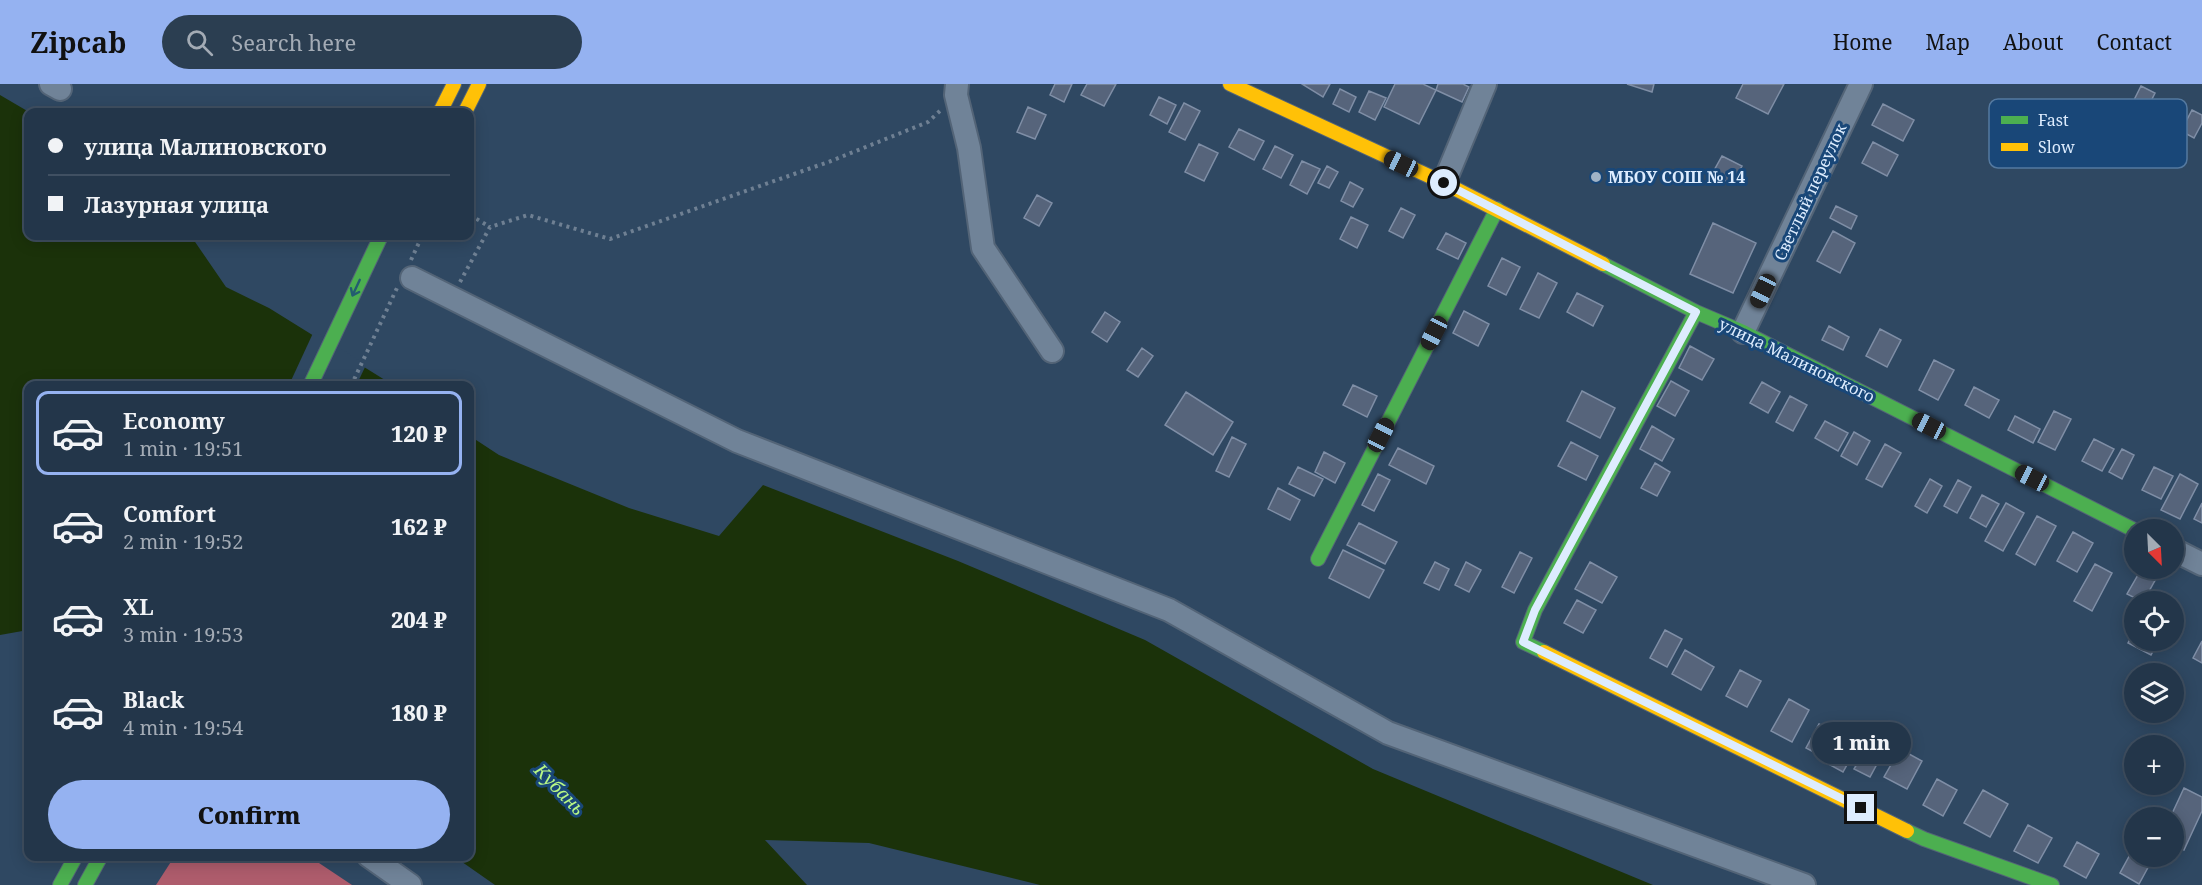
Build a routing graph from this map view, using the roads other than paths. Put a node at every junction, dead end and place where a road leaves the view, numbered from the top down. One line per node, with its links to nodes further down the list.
1 (454, 84): 7 (street)
2 (479, 84): 8 (street)
3 (1230, 84): 9 (street, улица Малиновского)
4 (1485, 84): 9 (street)
5 (1861, 84): 14 (street, Светлый переулок)
6 (957, 90): 15 (street)
7 (442, 108)
8 (467, 108)
9 (1444, 183): 10 (street, улица Малиновского)
10 (1497, 209): 13 (street, улица Малиновского); 19 (street)
11 (379, 240): 16 (street, one-way to 16)
12 (407, 275): 27 (street)
13 (1696, 312): 14 (street, улица Малиновского); 28 (street)
14 (1743, 332): 17 (street, улица Малиновского)
15 (1052, 351)
16 (312, 381)
17 (2124, 525)
18 (2184, 555): 20 (street)
19 (1318, 559)
20 (2202, 564)
21 (73, 861): 24 (street)
22 (98, 861): 25 (street)
23 (376, 861): 26 (street)
24 (60, 885)
25 (85, 885)
26 (410, 885)
27 (1804, 885)
28 (2052, 885)

